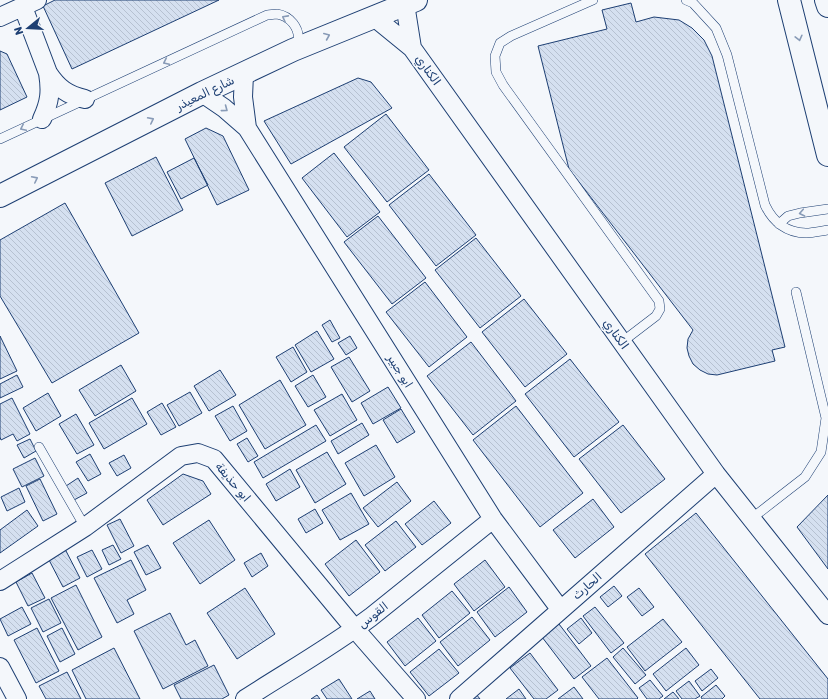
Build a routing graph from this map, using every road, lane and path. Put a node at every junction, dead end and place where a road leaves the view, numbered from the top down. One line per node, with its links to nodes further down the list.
1 (593, 0): 25 (lane)
2 (686, 0): 22 (lane)
3 (789, 0): 19 (street, one-way to 19)
4 (826, 0): 7 (street)
5 (410, 2): 9 (street, شارع المعيذر); 10 (street, الكناري)
6 (30, 3): 8 (street); 12 (street)
7 (828, 6)
8 (0, 17)
9 (374, 17): 10 (street, الكناري); 11 (street, شارع المعيذر, one-way to 9)
10 (412, 48): 25 (street, الكناري)
11 (293, 50): 13 (street, شارع المعيذر); 15 (lane, one-way to 15)
12 (48, 73): 15 (street); 16 (street)
13 (244, 74): 14 (street, شارع المعيذر); 17 (street, ابو جبير)
14 (202, 94): 17 (street, ابو جبير, one-way to 17); 20 (street, شارع المعيذر, one-way to 14)
15 (85, 99): 16 (lane)
16 (42, 119): 18 (lane, one-way to 18)
17 (247, 128): 29 (street, ابو جبير)
18 (0, 139)
19 (828, 155)
20 (0, 196)
21 (828, 209): 22 (lane, one-way to 22)
22 (779, 224): 23 (lane)
23 (828, 230)
24 (796, 292): 28 (lane)
25 (622, 342): 27 (street, الكناري)
26 (39, 447): 30 (lane)
27 (716, 474): 28 (street, الكناري); 32 (street, الحارث)
28 (751, 518): 33 (street, الكناري)
29 (493, 519): 32 (street, ابو جبير); 34 (street, القوس)
30 (85, 527): 31 (street, ابو حذيفة); 34 (street, ابو حذيفة)
31 (0, 581)
32 (560, 609): 39 (street, الحارث)
33 (828, 615)
34 (355, 629): 37 (street, القوس); 38 (street, ابو حذيفة)
35 (0, 667): 36 (street)
36 (10, 694)
37 (245, 699)
38 (416, 699)
39 (459, 699)

